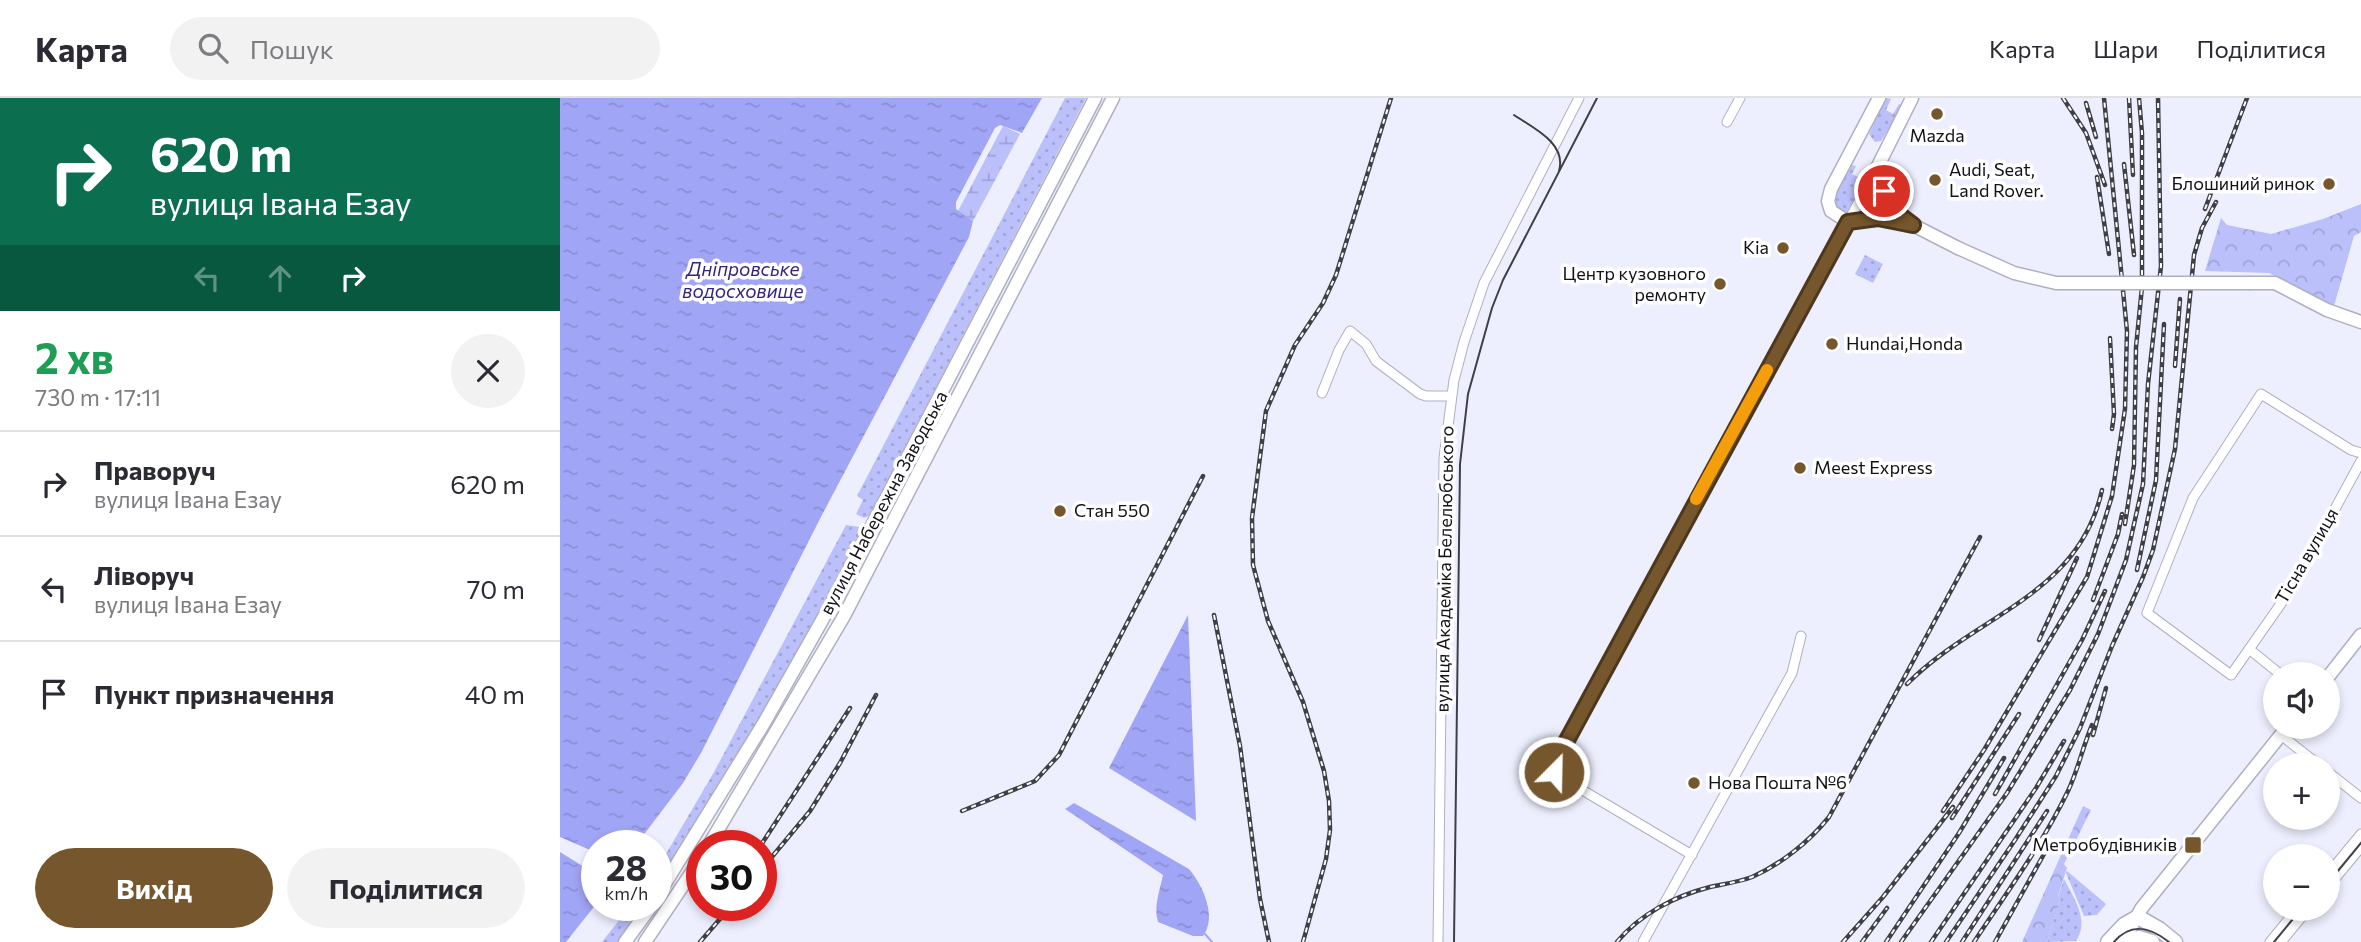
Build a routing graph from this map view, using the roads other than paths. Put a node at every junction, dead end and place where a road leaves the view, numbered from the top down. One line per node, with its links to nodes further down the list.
1 (1095, 98): 31 (main road, вулиця Набережна Заводська)
2 (1113, 98): 26 (main road, вулиця Набережна Заводська)
3 (1579, 98): 13 (street, вулиця Академіка Белелюбського)
4 (1740, 98): 7 (street)
5 (1879, 98): 9 (main road)
6 (1912, 98): 8 (main road)
7 (1727, 122)
8 (1875, 172): 9 (street); 10 (main road)
9 (1848, 222): 10 (main road); 29 (street)
10 (1913, 225): 11 (main road, bridge)
11 (2361, 322)
12 (1322, 393): 13 (street)
13 (1451, 396): 40 (street, вулиця Академіка Белелюбського)
14 (2361, 453): 18 (street, Тісна вулиця)
15 (2361, 461): 18 (street, Тісна вулиця)
16 (2361, 635): 20 (main road)
17 (1801, 636): 29 (street)
18 (2249, 649): 19 (street)
19 (2265, 662)
20 (2340, 662)
21 (2278, 739): 34 (main road)
22 (2292, 739): 23 (street)
23 (2307, 753)
24 (2340, 781): 25 (street)
25 (2361, 797)
26 (718, 830)
27 (2361, 834): 30 (street)
28 (2361, 847): 32 (street)
29 (1692, 855): 41 (street)
30 (2340, 859)
31 (672, 872)
32 (2340, 872)
33 (686, 881): 39 (main road)
34 (2138, 917): 42 (highway); 43 (main road); 44 (main road); 45 (highway)
35 (640, 921): 38 (main road)
36 (2287, 921): 46 (street)
37 (2298, 921): 47 (street)
38 (625, 942)
39 (645, 942)
40 (1438, 942)
41 (1643, 942)
42 (2108, 942)
43 (2124, 942): 44 (highway)
44 (2152, 942)
45 (2175, 942)
46 (2270, 942)
47 (2281, 942)

